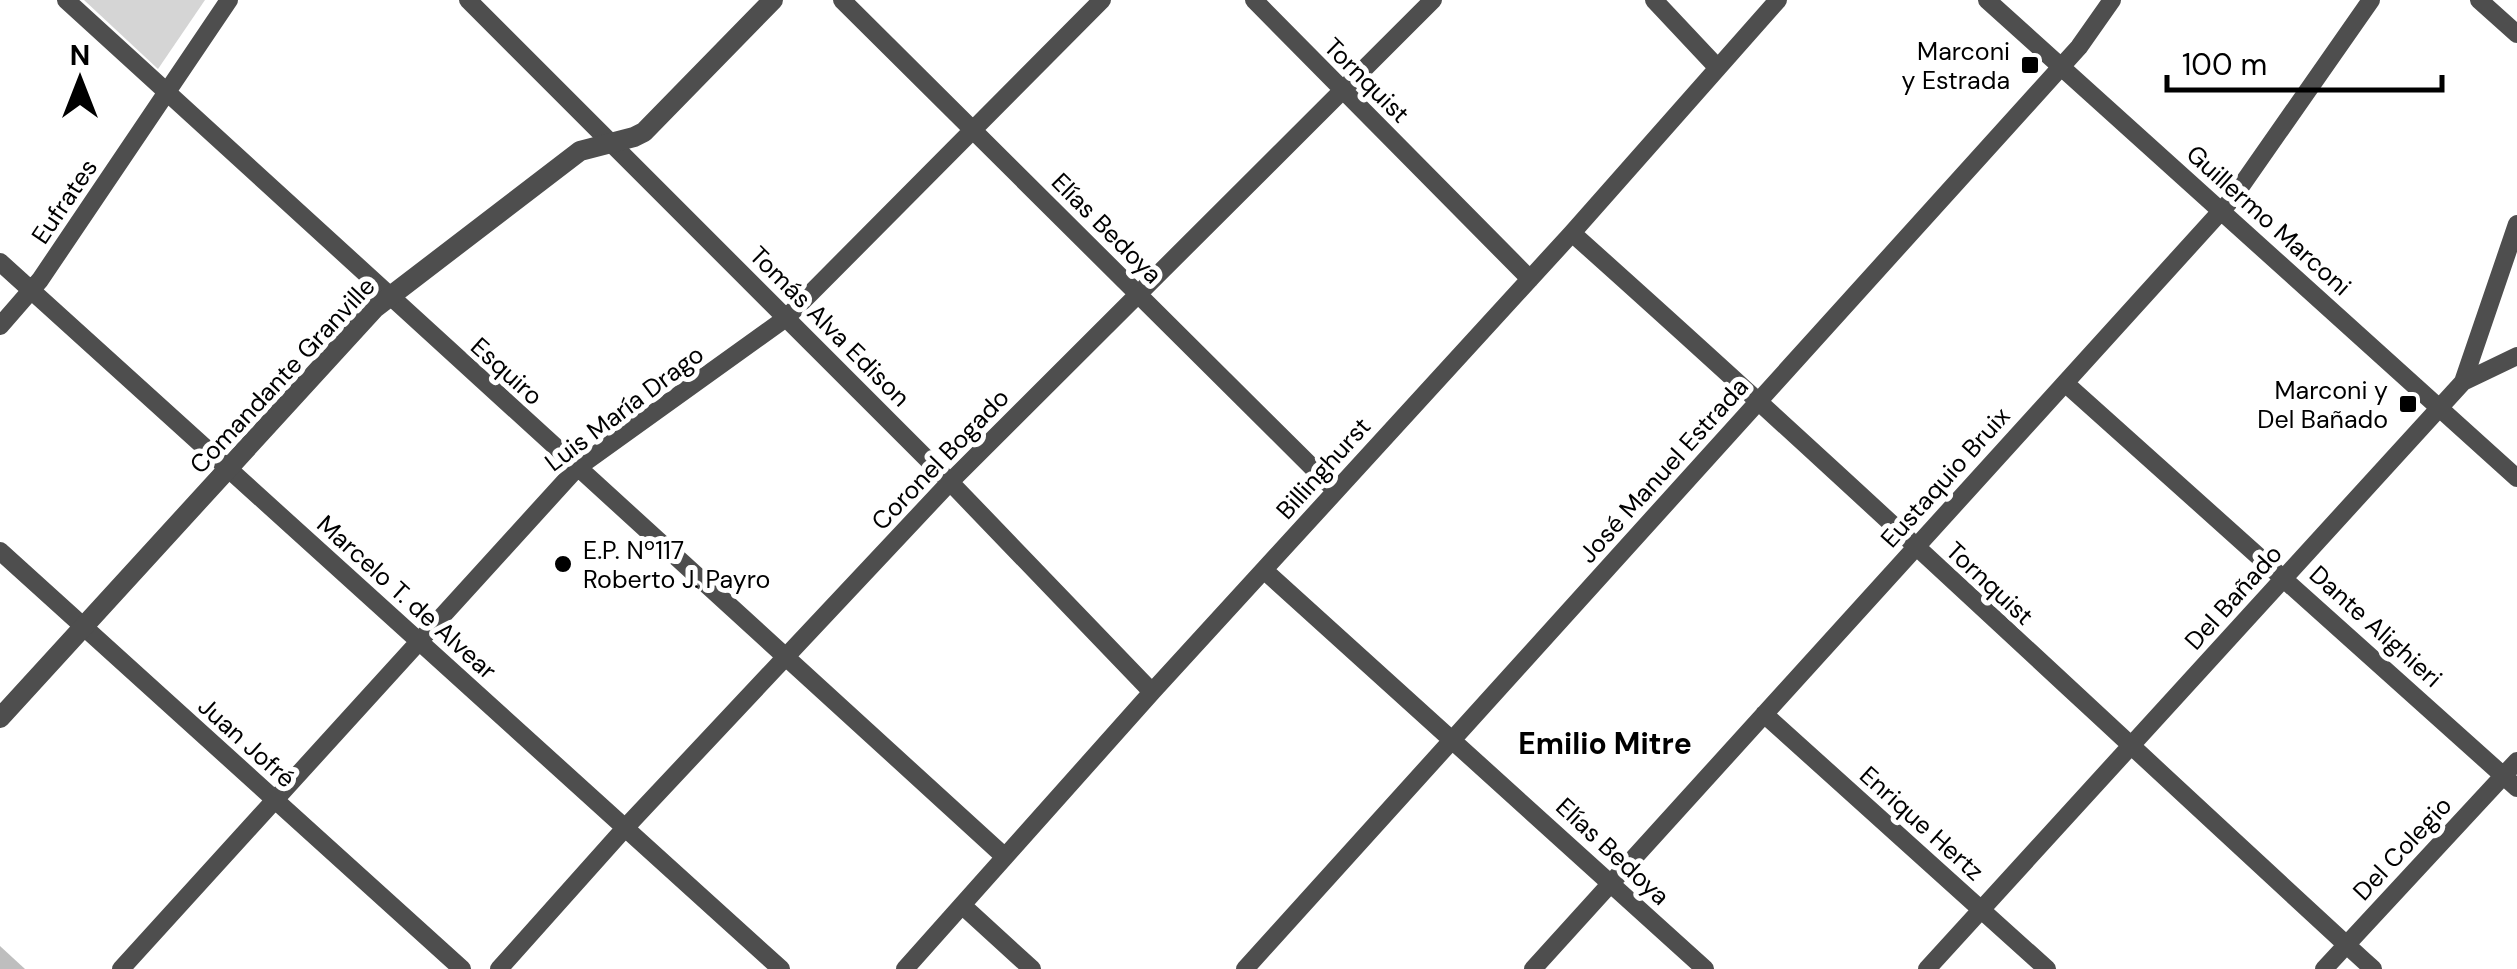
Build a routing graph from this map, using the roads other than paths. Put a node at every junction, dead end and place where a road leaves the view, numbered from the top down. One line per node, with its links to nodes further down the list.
1 (66, 0): 19 (street, Esquiro)
2 (230, 0): 19 (street, Eufrates)
3 (772, 0): 21 (street, Comandante Granville)
4 (842, 0): 20 (street, Elías Bedoya)
5 (1102, 0): 20 (street, Luis María Drago)
6 (1254, 0): 18 (street, Tornquist)
7 (1433, 0): 18 (street, Coronel Bogado)
8 (1654, 0): 16 (street)
9 (1778, 0): 16 (street, Billinghurst)
10 (1987, 0): 17 (street, Guillermo Marconi)
11 (2112, 0): 17 (street, José Manuel Estrada)
12 (2370, 0): 22 (street, Eustaquio Bruix)
13 (2479, 0): 15 (street)
14 (476, 2): 21 (street, Tomás Alva Edison)
15 (2517, 34)
16 (1716, 66): 24 (street, Billinghurst)
17 (2060, 68): 22 (street, Guillermo Marconi); 35 (street, José Manuel Estrada)
18 (1342, 92): 26 (street, Tornquist); 28 (street, Coronel Bogado)
19 (168, 93): 27 (street, Eufrates); 29 (street, Esquiro)
20 (972, 128): 28 (street, Elías Bedoya); 30 (street, Luis María Drago)
21 (612, 142): 29 (street, Comandante Granville); 30 (street, Tomás Alva Edison)
22 (2221, 210): 34 (street, Eustaquio Bruix); 36 (street, Guillermo Marconi)
23 (2517, 224): 33 (street, Del Bañado)
24 (1572, 232): 26 (street, Billinghurst); 35 (street, Tornquist)
25 (0, 262): 27 (street, Marcelo T. de Alvear)
26 (1530, 279): 41 (street, Billinghurst)
27 (32, 290): 31 (street, Eufrates); 37 (street, Marcelo T. de Alvear)
28 (1138, 295): 40 (street, Coronel Bogado); 41 (street, Elías Bedoya)
29 (388, 296): 37 (street, Comandante Granville); 38 (street, Esquiro)
30 (786, 318): 38 (street, Luis María Drago); 40 (street, Tomás Alva Edison)
31 (0, 326)
32 (2517, 356): 33 (street)
33 (2462, 382): 36 (street, Del Bañado)
34 (2065, 383): 42 (street, Eustaquio Bruix); 45 (street, Dante Alighieri)
35 (1760, 400): 42 (street, Tornquist); 52 (street, José Manuel Estrada)
36 (2440, 408): 39 (street, Guillermo Marconi); 45 (street, Del Bañado)
37 (228, 468): 46 (street, Comandante Granville); 47 (street, Marcelo T. de Alvear)
38 (577, 468): 47 (street, Luis María Drago); 48 (street, Esquiro)
39 (2517, 478)
40 (950, 482): 48 (street, Coronel Bogado); 49 (street, Tomás Alva Edison)
41 (1336, 490): 44 (street, Billinghurst)
42 (1915, 547): 50 (street, Eustaquio Bruix); 53 (street, Tornquist)
43 (0, 551): 46 (street, Juan Jofré)
44 (1264, 571): 49 (street, Billinghurst); 52 (street, Elías Bedoya)
45 (2285, 577): 53 (street, Del Bañado); 55 (street, Dante Alighieri)
46 (83, 627): 51 (street, Comandante Granville); 56 (street, Juan Jofré)
47 (418, 640): 56 (street, Luis María Drago); 57 (street, Marcelo T. de Alvear)
48 (785, 656): 57 (street, Coronel Bogado); 58 (street, Esquiro)
49 (1152, 692): 58 (street, Billinghurst)
50 (1764, 714): 59 (street, Eustaquio Bruix); 61 (street, Enrique Hertz)
51 (0, 718)
52 (1454, 740): 59 (street, Elías Bedoya); 69 (street, José Manuel Estrada)
53 (2130, 748): 61 (street, Del Bañado); 62 (street, Tornquist)
54 (2517, 760): 55 (street, Del Colegio)
55 (2510, 782): 62 (street, Del Colegio)
56 (275, 800): 63 (street, Luis María Drago); 64 (street, Juan Jofré)
57 (625, 828): 65 (street, Coronel Bogado); 66 (street, Marcelo T. de Alvear)
58 (1005, 857): 60 (street, Billinghurst)
59 (1611, 884): 70 (street, Eustaquio Bruix); 71 (street, Elías Bedoya)
60 (963, 906): 67 (street, Billinghurst); 68 (street)
61 (1982, 910): 72 (street, Del Bañado); 73 (street, Enrique Hertz)
62 (2346, 944): 74 (street, Del Colegio); 75 (street, Tornquist)
63 (121, 969)
64 (462, 969)
65 (499, 969)
66 (781, 969)
67 (905, 969)
68 (1032, 969)
69 (1246, 969)
70 (1533, 969)
71 (1705, 969)
72 (1927, 969)
73 (2048, 969)
74 (2324, 969)
75 (2373, 969)

